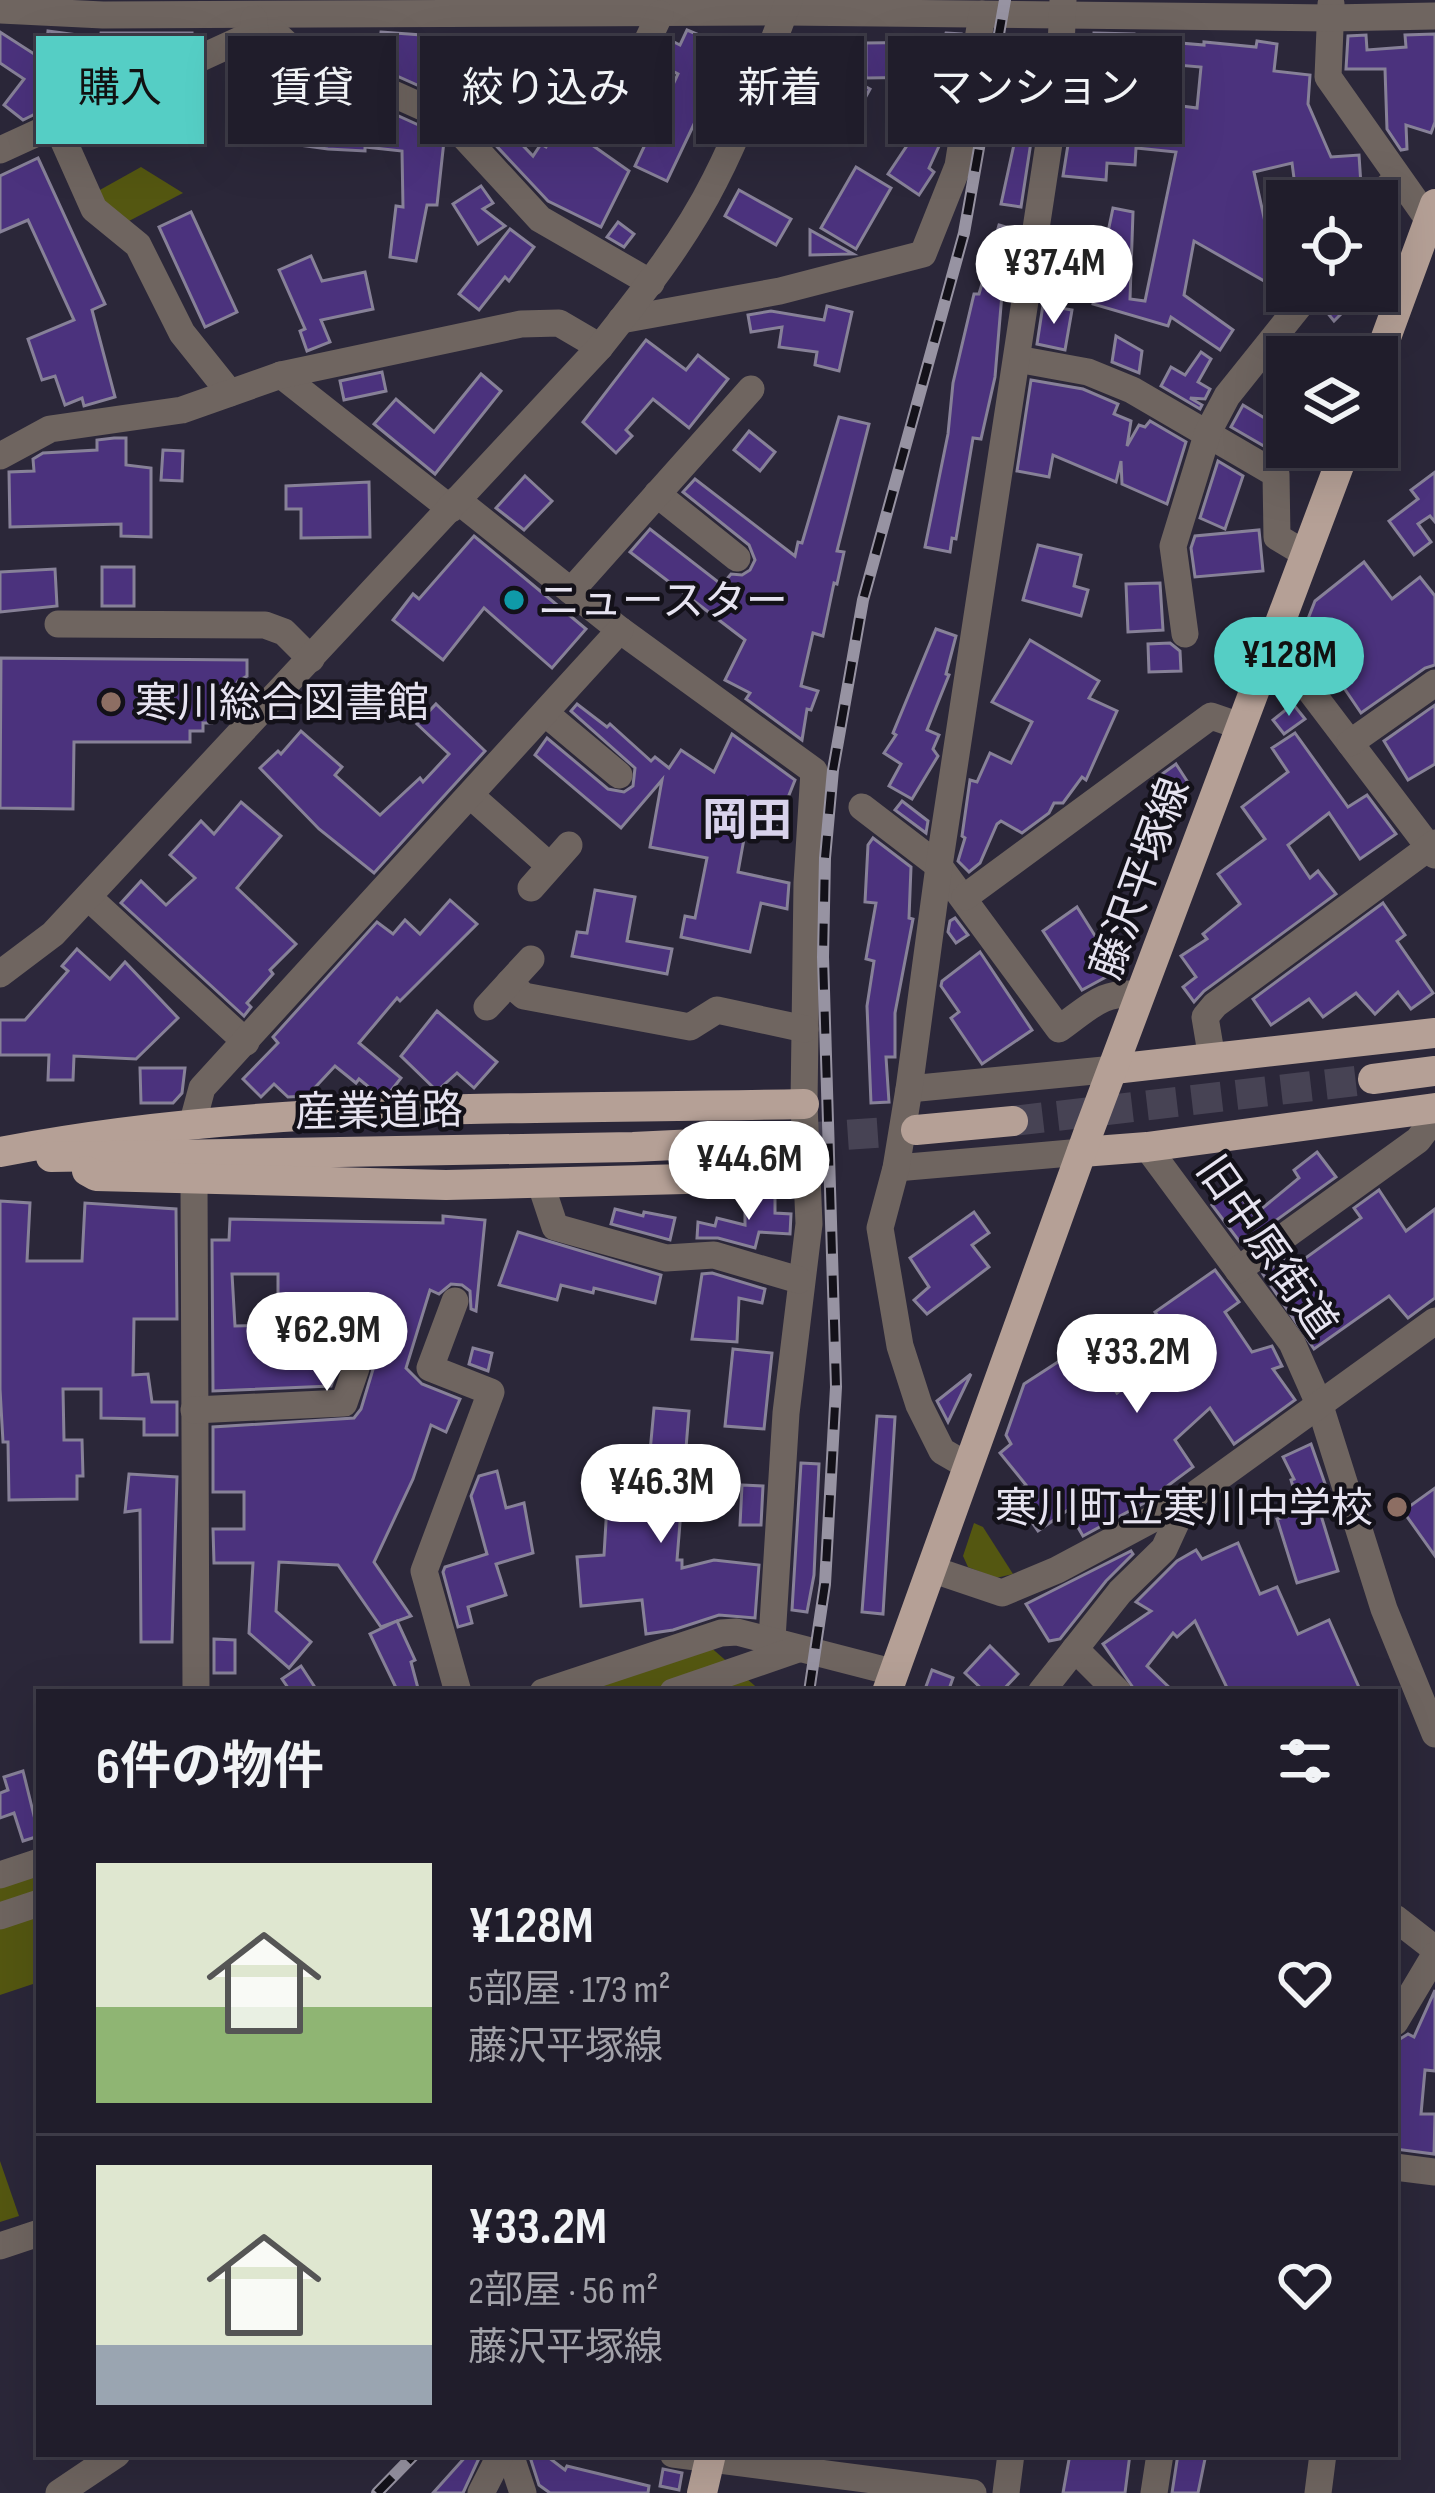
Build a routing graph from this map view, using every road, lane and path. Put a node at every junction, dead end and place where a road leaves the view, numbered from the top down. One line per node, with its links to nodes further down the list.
1 (787, 6): 8 (street); 9 (street); 19 (street)
2 (480, 7): 3 (street); 11 (street)
3 (614, 7): 8 (street)
4 (104, 8): 7 (street); 11 (street)
5 (1062, 8): 6 (street); 9 (street); 24 (street)
6 (1331, 9): 10 (street); 17 (street)
7 (0, 10)
8 (660, 14): 12 (street)
9 (982, 14): 21 (street)
10 (1435, 16)
11 (254, 24): 13 (street); 19 (street)
12 (650, 36)
13 (204, 50)
14 (36, 135): 16 (street)
15 (65, 144): 27 (street)
16 (0, 150)
17 (1397, 179): 18 (street)
18 (1433, 218): 22 (main road)
19 (651, 283): 21 (street)
20 (1294, 312): 28 (street)
21 (621, 320): 23 (street)
22 (1387, 336)
23 (600, 347): 25 (street); 32 (street)
24 (1017, 359): 28 (street); 50 (street)
25 (281, 375): 27 (street); 32 (street)
26 (751, 389): 31 (street)
27 (230, 393): 29 (street)
28 (1208, 432): 33 (street); 38 (street)
29 (0, 456)
30 (1338, 468): 33 (main road, 藤沢平塚線)
31 (657, 494): 34 (street); 35 (street)
32 (454, 505): 35 (street); 40 (street)
33 (1307, 555): 39 (main road, 藤沢平塚線)
34 (737, 558)
35 (571, 591): 37 (street)
36 (58, 624): 40 (street)
37 (620, 630): 42 (street); 58 (street)
38 (1185, 634)
39 (1274, 643): 43 (main road, 藤沢平塚線); 44 (street)
40 (311, 659): 51 (street)
41 (1435, 683): 44 (street)
42 (545, 713): 45 (street); 46 (street)
43 (1240, 726): 52 (street); 56 (main road, 藤沢平塚線)
44 (1350, 743): 48 (street)
45 (619, 775)
46 (471, 796): 49 (street); 60 (street)
47 (862, 808): 50 (street)
48 (1433, 849): 61 (street)
49 (550, 866)
50 (938, 866): 52 (street); 65 (street)
51 (88, 897): 54 (street); 60 (street)
52 (965, 897): 56 (street)
53 (531, 959): 55 (street)
54 (0, 974)
55 (509, 983): 57 (street); 58 (street)
56 (1141, 995): 63 (main road, 藤沢平塚線)
57 (487, 1007)
58 (805, 1029): 66 (street)
59 (1435, 1033): 61 (main road)
60 (246, 1042): 69 (street)
61 (1212, 1059): 63 (main road)
62 (1435, 1071): 64 (main road)
63 (1111, 1076): 65 (street); 72 (main road, 藤沢平塚線)
64 (1373, 1079)
65 (910, 1089): 76 (street)
66 (804, 1104): 69 (main road); 77 (street)
67 (1431, 1109): 73 (main road); 80 (street)
68 (1012, 1121): 70 (main road)
69 (192, 1124): 74 (main road)
70 (916, 1130)
71 (758, 1141): 75 (main road, 産業道路)
72 (1085, 1141): 73 (main road); 76 (street); 87 (main road)
73 (1147, 1147): 80 (street, 旧中原街道)
74 (0, 1155): 75 (main road, 産業道路)
75 (61, 1157): 78 (main road)
76 (896, 1168): 87 (street)
77 (808, 1176): 79 (main road); 81 (street)
78 (194, 1180): 79 (main road); 86 (street)
79 (541, 1184): 81 (street)
80 (1238, 1270): 85 (street, 旧中原街道)
81 (799, 1280): 91 (street)
82 (455, 1301): 96 (street)
83 (1435, 1321): 85 (street)
84 (356, 1368): 86 (street)
85 (1319, 1406): 88 (street); 101 (street, 旧中原街道)
86 (194, 1410): 95 (street)
87 (968, 1466): 89 (main road)
88 (1186, 1501): 89 (street); 92 (street)
89 (931, 1569): 94 (main road)
90 (736, 1632): 91 (street); 93 (street); 97 (street)
91 (785, 1644): 93 (street); 94 (street)
92 (1075, 1648): 99 (street); 100 (street)
93 (747, 1666): 98 (street)
94 (889, 1682)
95 (196, 1689)
96 (457, 1689)
97 (552, 1689)
98 (682, 1689)
99 (1043, 1689)
100 (1115, 1689)
101 (1435, 1734)
102 (36, 1863): 103 (street)
103 (0, 1875)
104 (36, 1904): 105 (street)
105 (0, 1916)
106 (1398, 1921): 107 (street)
107 (1435, 1952): 108 (street)
108 (1406, 1976): 109 (street)
109 (1398, 2009)
110 (1398, 2167): 111 (street)
111 (1435, 2172)
112 (36, 2234): 113 (street)
113 (0, 2246)
114 (113, 2457): 122 (street)
115 (504, 2457): 123 (street)
116 (507, 2457): 124 (street)
117 (710, 2457): 125 (main road)
118 (717, 2457): 126 (street)
119 (1011, 2457): 127 (street)
120 (1160, 2457): 128 (street)
121 (1323, 2457): 129 (street)
122 (59, 2493)
123 (481, 2493)
124 (523, 2493)
125 (702, 2493)
126 (973, 2493)
127 (1006, 2493)
128 (1154, 2493)
129 (1318, 2493)

